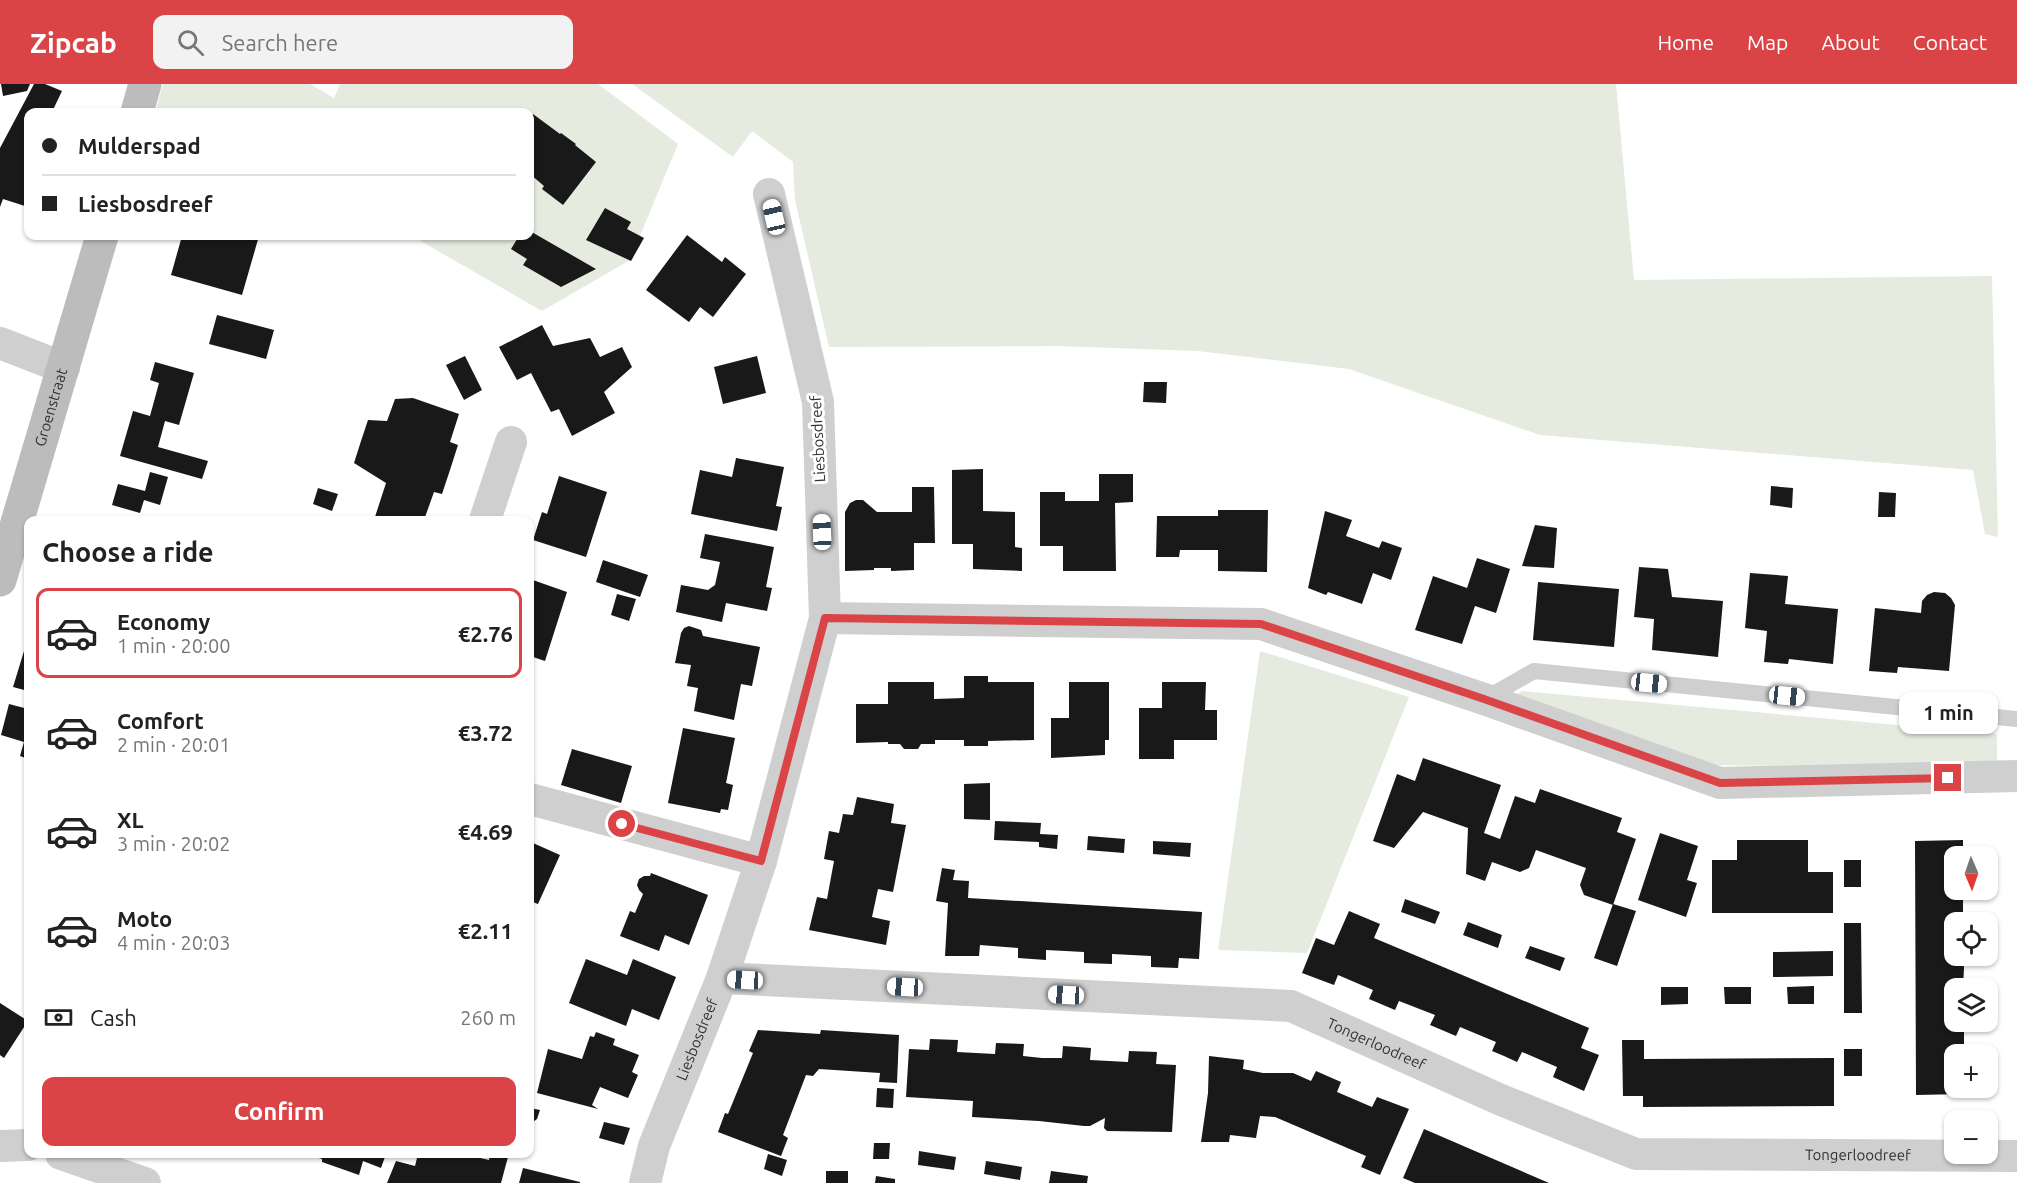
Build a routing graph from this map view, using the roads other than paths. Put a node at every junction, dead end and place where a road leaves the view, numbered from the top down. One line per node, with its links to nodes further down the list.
1 (145, 84): 2 (street)
2 (138, 108)
3 (769, 194): 10 (street, Liesbosdreef)
4 (101, 240): 6 (street, Groenstraat)
5 (0, 344): 6 (street)
6 (64, 368): 9 (street, Groenstraat)
7 (511, 442): 8 (street)
8 (486, 516)
9 (0, 580)
10 (825, 618): 11 (street); 15 (street, Liesbosdreef)
11 (1484, 699): 12 (lane); 13 (street)
12 (2017, 719)
13 (2017, 776)
14 (534, 800): 15 (street)
15 (761, 861): 16 (street, Liesbosdreef)
16 (722, 978): 19 (street, Tongerloodreef); 22 (street, Liesbosdreef)
17 (24, 1145): 18 (street)
18 (0, 1146)
19 (2017, 1156)
20 (73, 1158): 21 (street)
21 (145, 1183)
22 (645, 1183)

